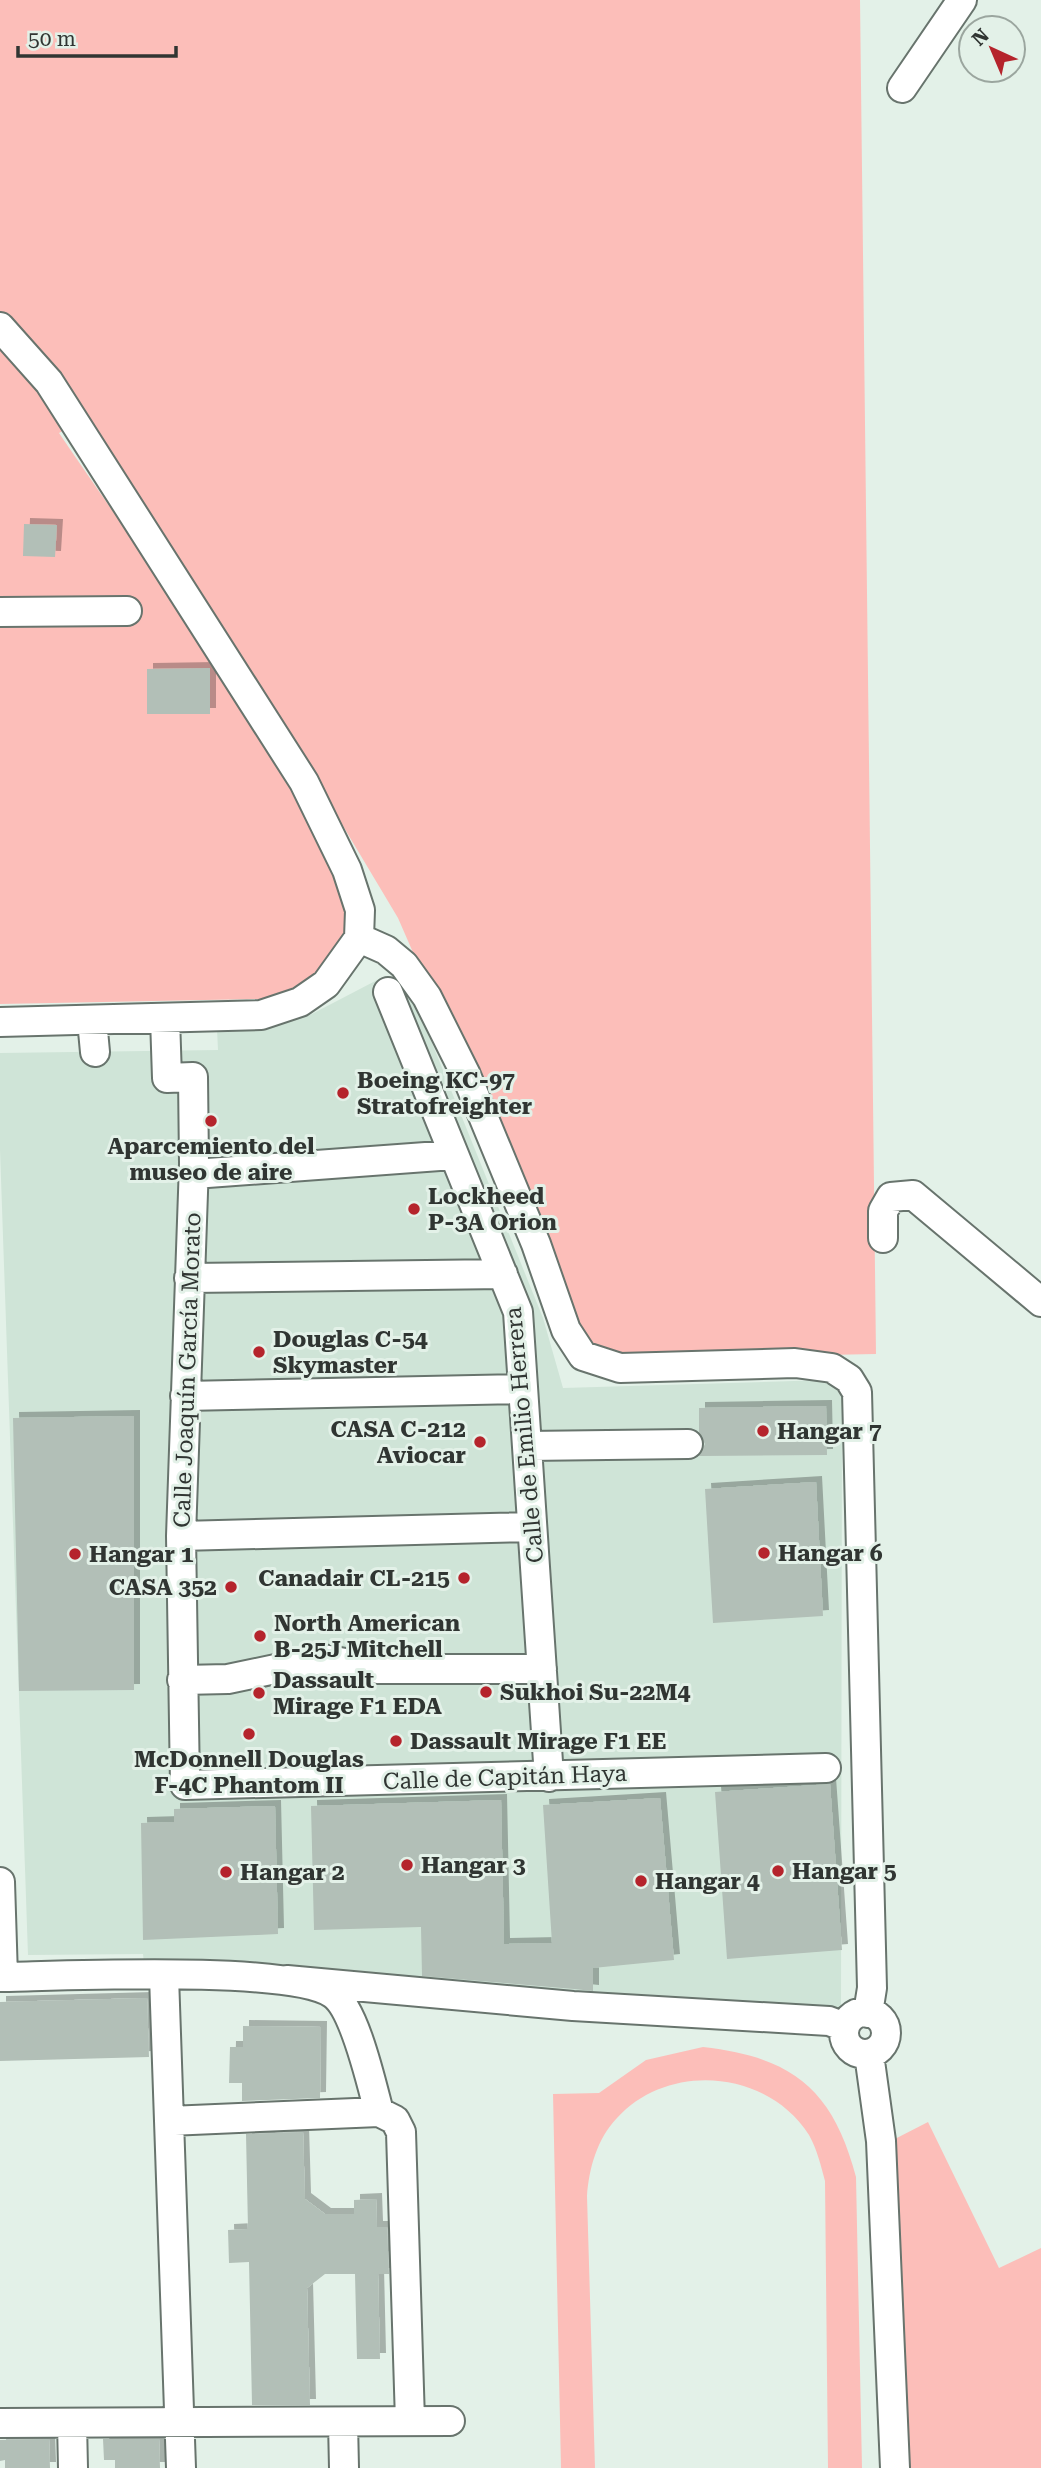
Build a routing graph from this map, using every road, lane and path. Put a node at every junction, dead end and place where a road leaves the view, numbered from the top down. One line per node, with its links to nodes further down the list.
1 (962, 0): 2 (street)
2 (902, 88)
3 (0, 327): 6 (street)
4 (128, 611): 5 (street)
5 (0, 612)
6 (359, 938): 8 (street); 33 (street)
7 (388, 992): 12 (street, Calle de Emilio Herrera)
8 (165, 1018): 9 (street); 13 (street, Calle Joaquín García Morato)
9 (92, 1020): 10 (street); 11 (street)
10 (0, 1022)
11 (95, 1052)
12 (453, 1155): 13 (street); 15 (street, Calle de Emilio Herrera)
13 (194, 1169): 16 (street, Calle Joaquín García Morato)
14 (883, 1238): 17 (street)
15 (503, 1274): 16 (street); 18 (street, Calle de Emilio Herrera)
16 (189, 1278): 19 (street, Calle Joaquín García Morato)
17 (1041, 1302)
18 (523, 1389): 19 (street); 21 (street, Calle de Emilio Herrera)
19 (185, 1396): 23 (street, Calle Joaquín García Morato)
20 (688, 1444): 21 (street)
21 (527, 1446): 22 (street, Calle de Emilio Herrera)
22 (532, 1527): 23 (street); 24 (street, Calle de Emilio Herrera)
23 (181, 1536): 25 (street, Calle Joaquín García Morato)
24 (542, 1669): 25 (street); 27 (street, Calle de Emilio Herrera)
25 (183, 1680): 28 (street, Calle Joaquín García Morato)
26 (826, 1768): 27 (street, Calle de Capitán Haya)
27 (550, 1777): 28 (street, Calle de Capitán Haya)
28 (185, 1785)
29 (0, 1882): 31 (street)
30 (164, 1976): 31 (street); 32 (street); 35 (street)
31 (1, 1977)
32 (287, 1980): 33 (street); 34 (street)
33 (857, 2020): 45 (street)
34 (379, 2112): 35 (street); 36 (street)
35 (169, 2121): 41 (street)
36 (410, 2421): 37 (street); 38 (street)
37 (450, 2421)
38 (343, 2422): 41 (street); 44 (street)
39 (0, 2423): 40 (street)
40 (72, 2423): 41 (street); 42 (street)
41 (180, 2423): 43 (street)
42 (73, 2468)
43 (181, 2468)
44 (344, 2468)
45 (895, 2468)

